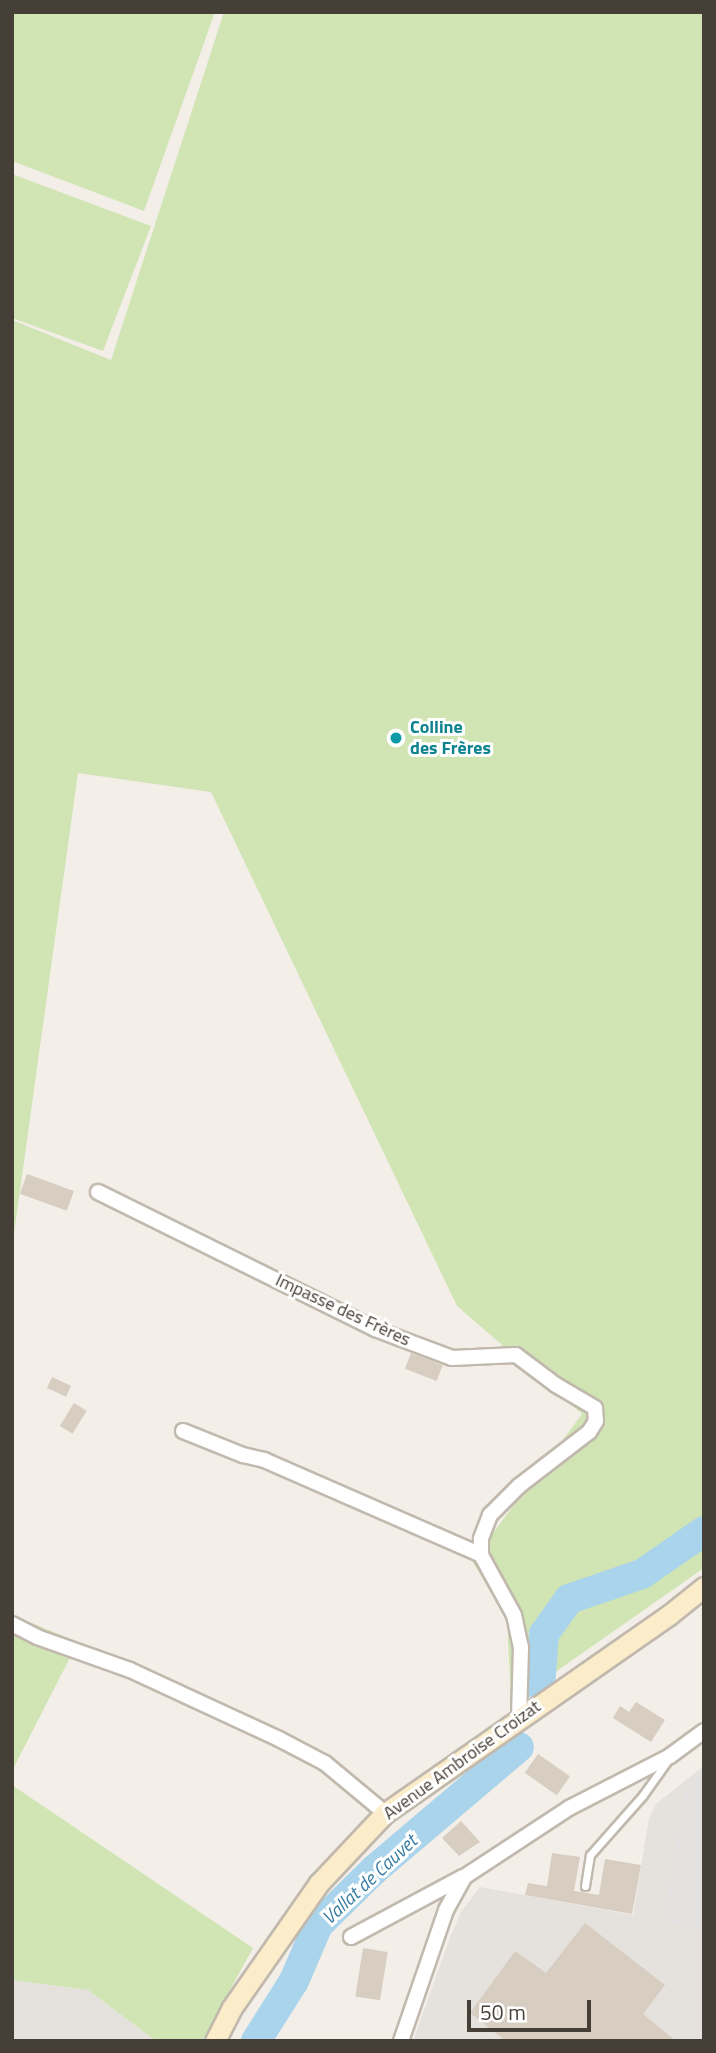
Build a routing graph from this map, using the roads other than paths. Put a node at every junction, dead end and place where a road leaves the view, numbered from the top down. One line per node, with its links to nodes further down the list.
1 (98, 1192): 3 (street, Impasse des Frères)
2 (183, 1431): 3 (street)
3 (481, 1555): 8 (street)
4 (704, 1587): 6 (main road, Avenue Ambroise Croizat)
5 (704, 1596): 6 (main road, Avenue Ambroise Croizat)
6 (669, 1615): 8 (main road, Avenue Ambroise Croizat)
7 (12, 1623): 11 (street)
8 (519, 1719): 11 (main road, Avenue Ambroise Croizat)
9 (704, 1731): 10 (street)
10 (670, 1756): 12 (street); 13 (lane)
11 (385, 1813): 15 (main road, Avenue Ambroise Croizat)
12 (464, 1877): 14 (street); 16 (street)
13 (585, 1886)
14 (351, 1937)
15 (215, 2041)
16 (401, 2041)

